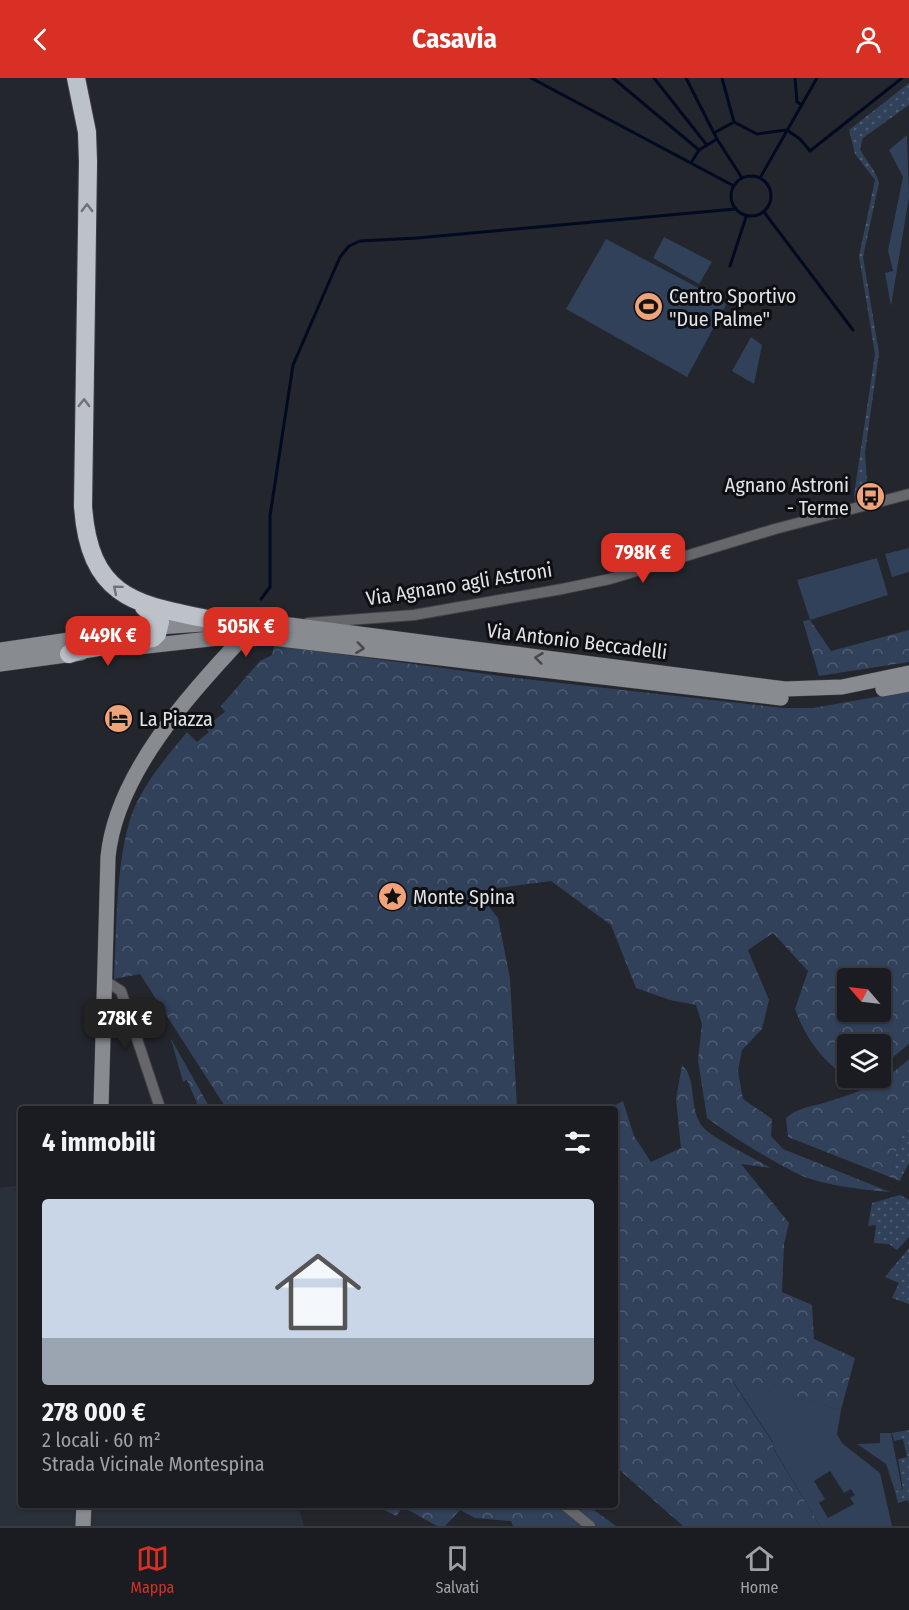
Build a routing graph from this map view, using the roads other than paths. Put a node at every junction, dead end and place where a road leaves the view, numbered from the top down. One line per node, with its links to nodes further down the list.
1 (76, 78): 3 (highway, one-way to 1)
2 (909, 494): 4 (street, Via Agnano agli Astroni)
3 (138, 603): 6 (highway); 7 (highway)
4 (366, 620): 5 (street, Via Agnano agli Astroni); 8 (street)
5 (290, 625): 7 (main road, Via Antonio Beccadelli); 8 (main road, Via Antonio Beccadelli)
6 (160, 627): 7 (main road); 11 (main road); 12 (highway)
7 (241, 627): 9 (main road); 10 (main road, Via Antonio Beccadelli); 13 (main road)
8 (334, 631): 10 (street); 15 (main road, Via Antonio Beccadelli, one-way to 8)
9 (212, 638): 12 (main road); 13 (main road)
10 (281, 639): 16 (main road, Via Antonio Beccadelli, one-way to 16)
11 (0, 650)
12 (69, 654): 14 (main road)
13 (224, 658): 17 (main road)
14 (0, 664)
15 (909, 672)
16 (909, 684)
17 (104, 980): 18 (main road); 19 (street)
18 (101, 1106)
19 (159, 1106)
20 (84, 1508): 22 (main road)
21 (568, 1508): 23 (street)
22 (83, 1526)
23 (590, 1526)

